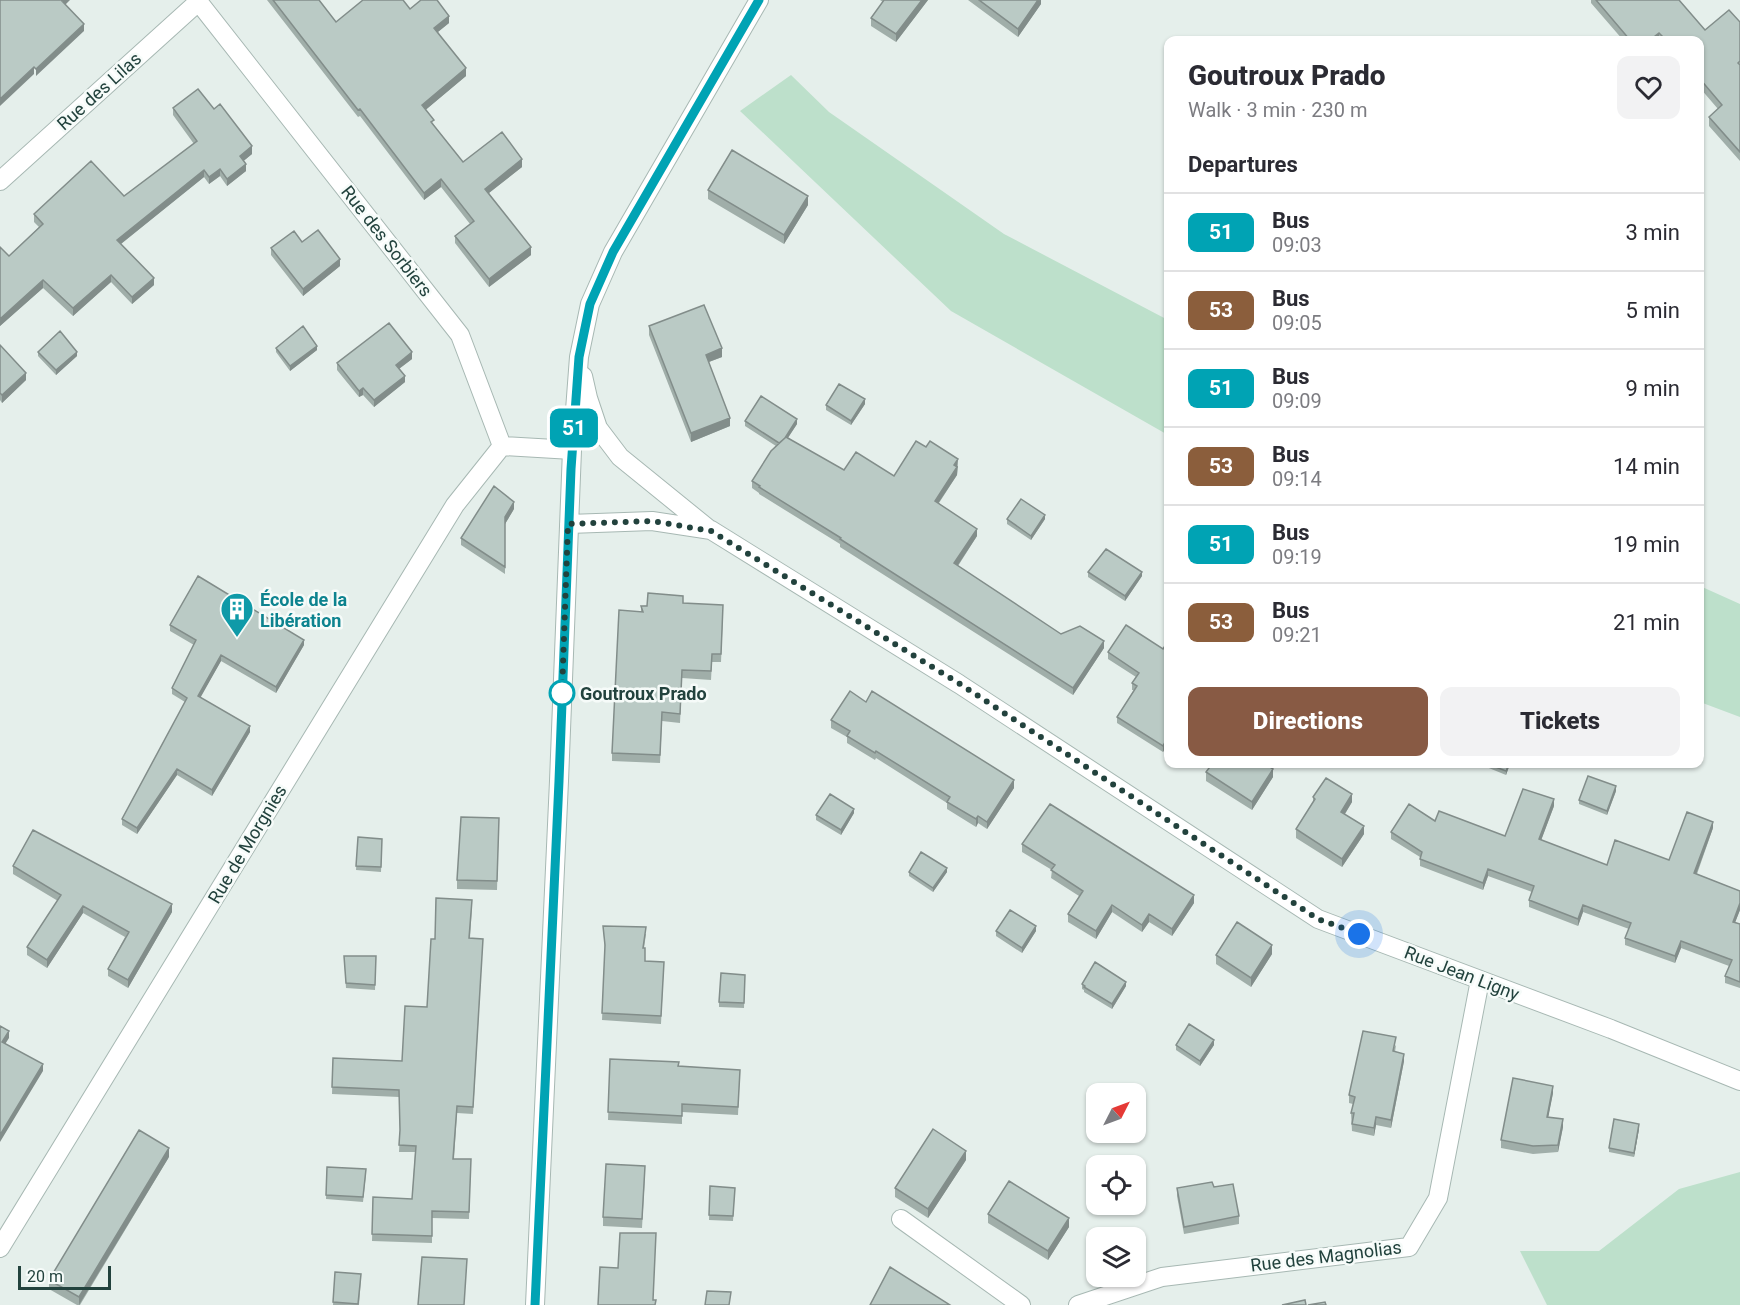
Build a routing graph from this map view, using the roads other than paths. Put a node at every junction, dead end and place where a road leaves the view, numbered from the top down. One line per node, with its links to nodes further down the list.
1 (759, 0): 4 (street)
2 (197, 1): 3 (street, Rue des Lilas); 5 (street, Rue des Sorbiers)
3 (0, 182)
4 (579, 357): 6 (street); 8 (street)
5 (502, 446): 6 (street); 12 (street, Rue de Morgnies)
6 (572, 450): 7 (street)
7 (568, 524): 8 (street, Rue Jean Ligny); 13 (street)
8 (711, 531): 9 (street, Rue Jean Ligny)
9 (1480, 980): 10 (street, Rue Jean Ligny); 15 (street, Rue des Magnolias)
10 (1740, 1082)
11 (901, 1219): 14 (street)
12 (0, 1248)
13 (535, 1305)
14 (1021, 1305)
15 (1078, 1305)

